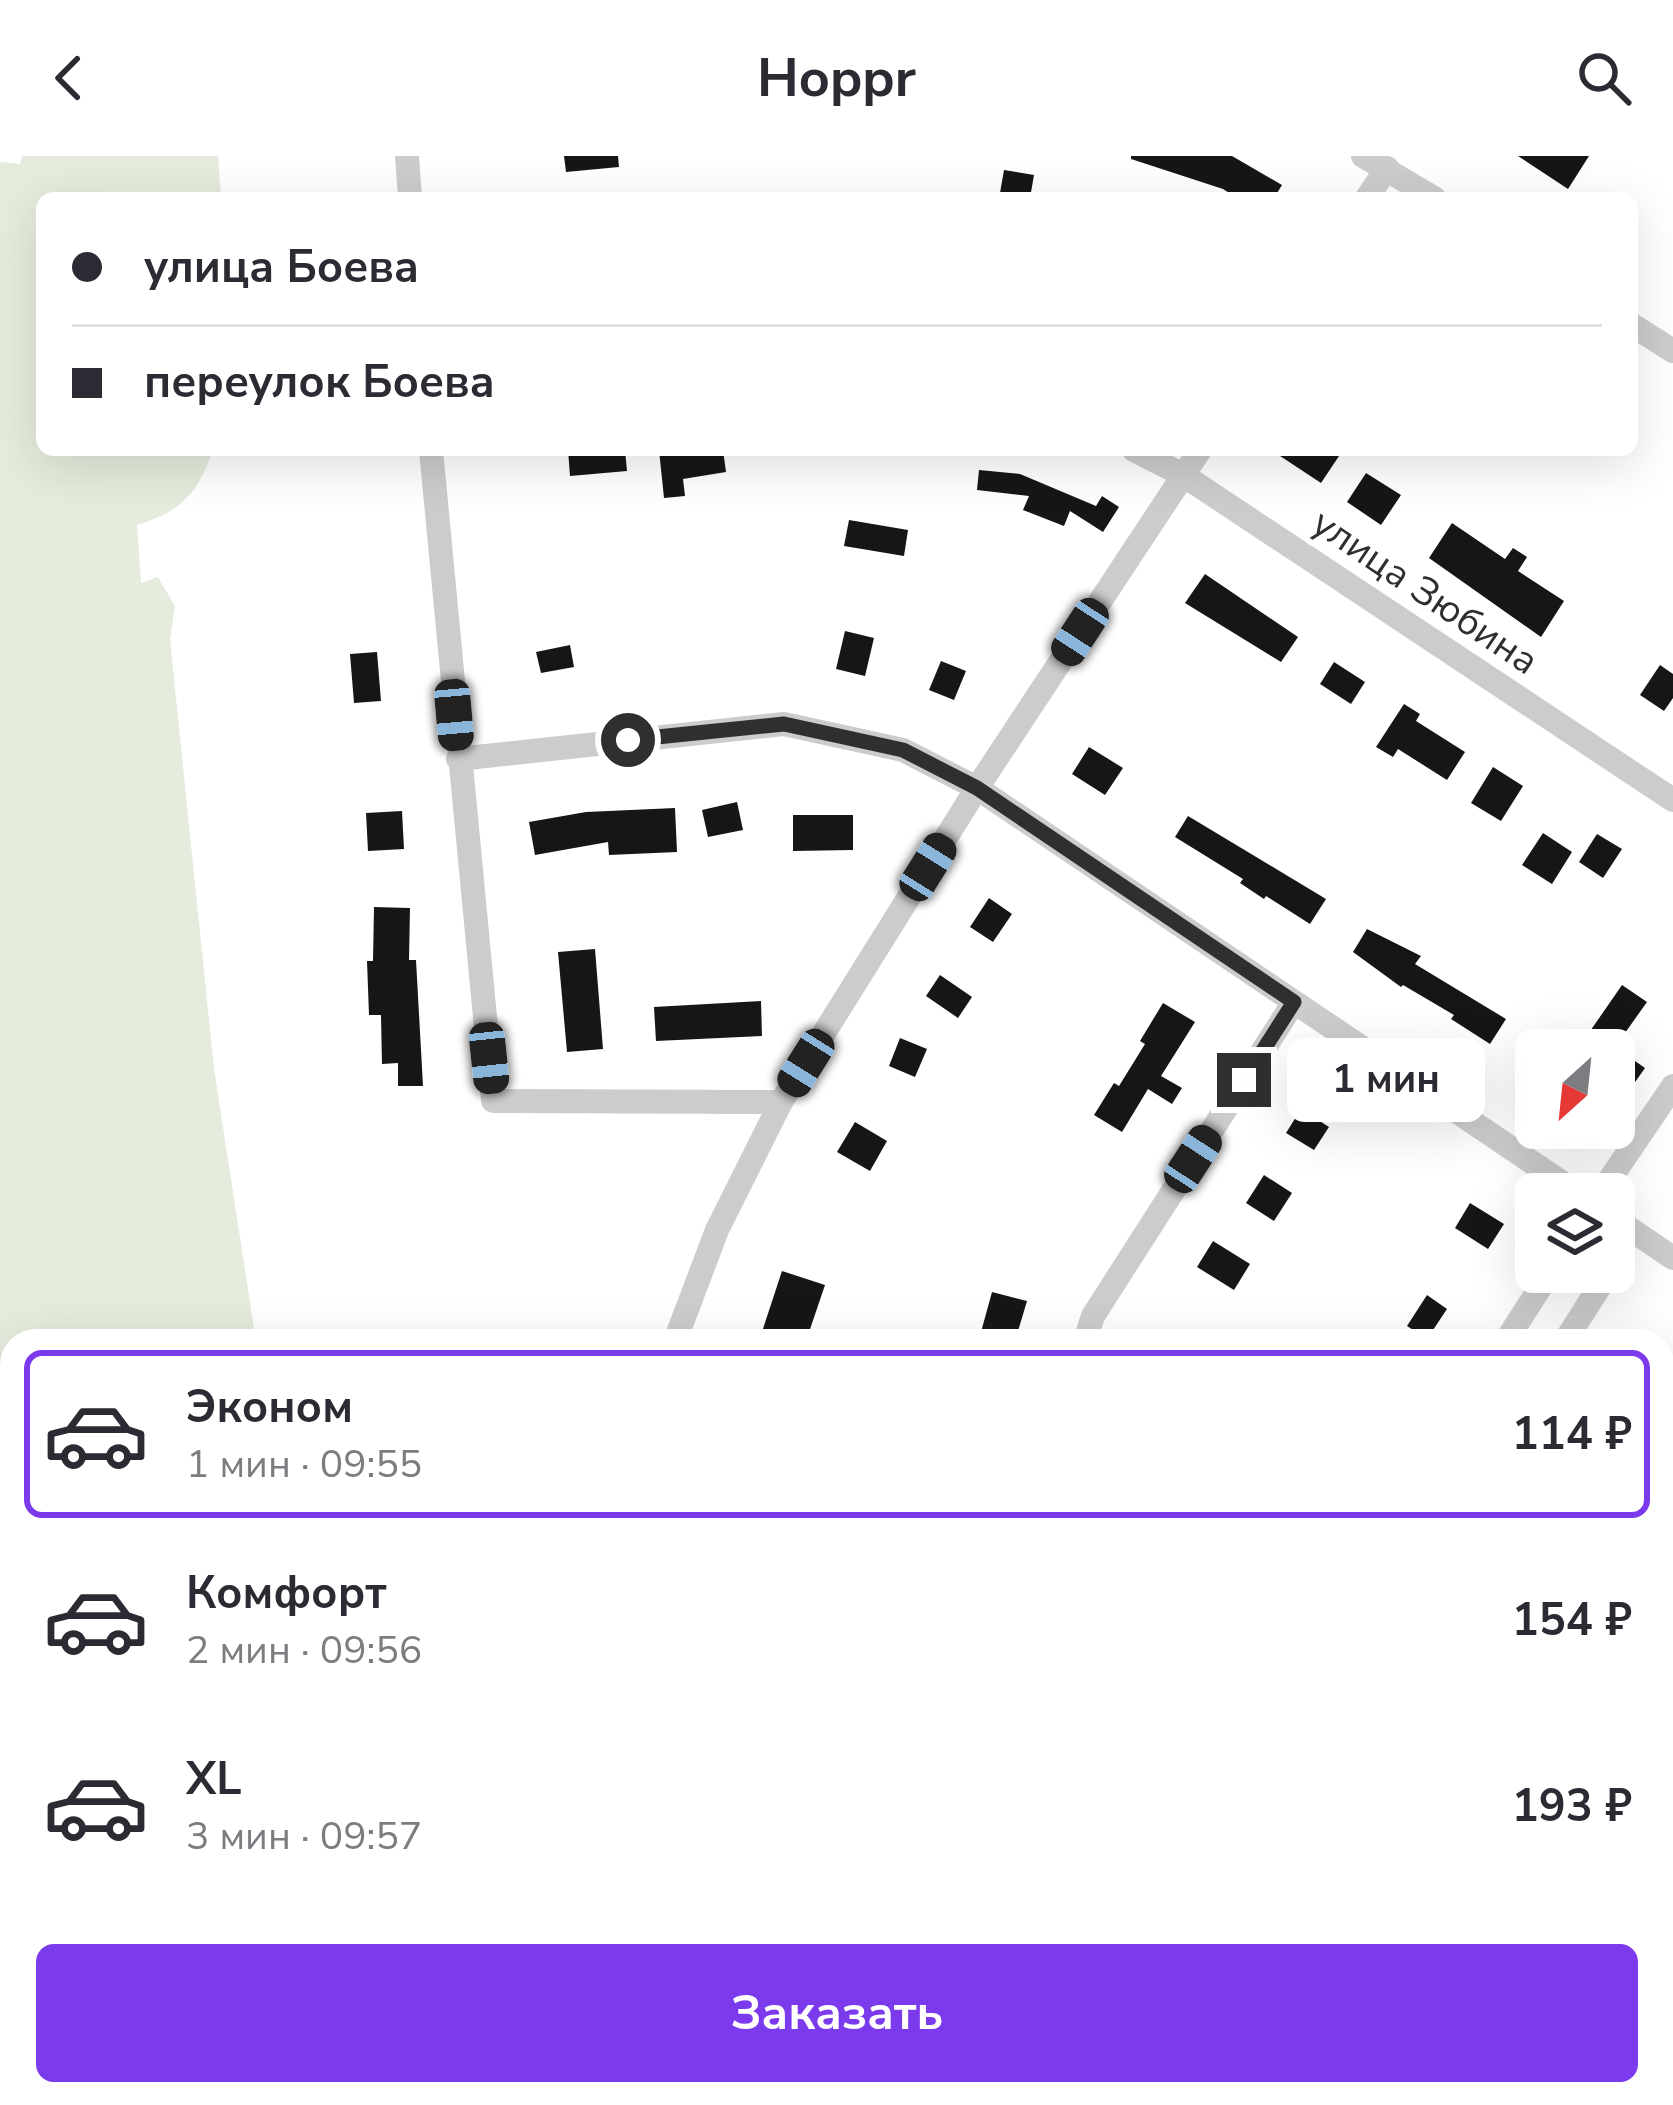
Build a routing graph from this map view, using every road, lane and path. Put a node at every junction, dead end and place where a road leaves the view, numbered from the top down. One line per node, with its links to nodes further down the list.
1 (407, 156): 4 (street)
2 (1363, 156): 3 (street)
3 (1387, 168): 5 (street); 6 (street)
4 (410, 192)
5 (1371, 192)
6 (1425, 192)
7 (1638, 329): 8 (street)
8 (1673, 351)
9 (431, 456): 13 (street)
10 (1146, 456): 12 (street, улица Зюбина)
11 (1196, 456): 12 (street)
12 (1184, 475): 14 (street); 15 (street, улица Зюбина)
13 (458, 759): 14 (street); 18 (street)
14 (977, 788): 16 (street); 18 (street)
15 (1673, 800)
16 (1294, 1002): 19 (street); 26 (street)
17 (1673, 1085): 20 (street)
18 (782, 1102): 25 (street)
19 (1548, 1173)
20 (1614, 1173)
21 (1635, 1232): 22 (street)
22 (1673, 1258)
23 (1537, 1293): 27 (street)
24 (1596, 1293): 28 (street)
25 (680, 1329)
26 (1088, 1329)
27 (1514, 1329)
28 (1573, 1329)

